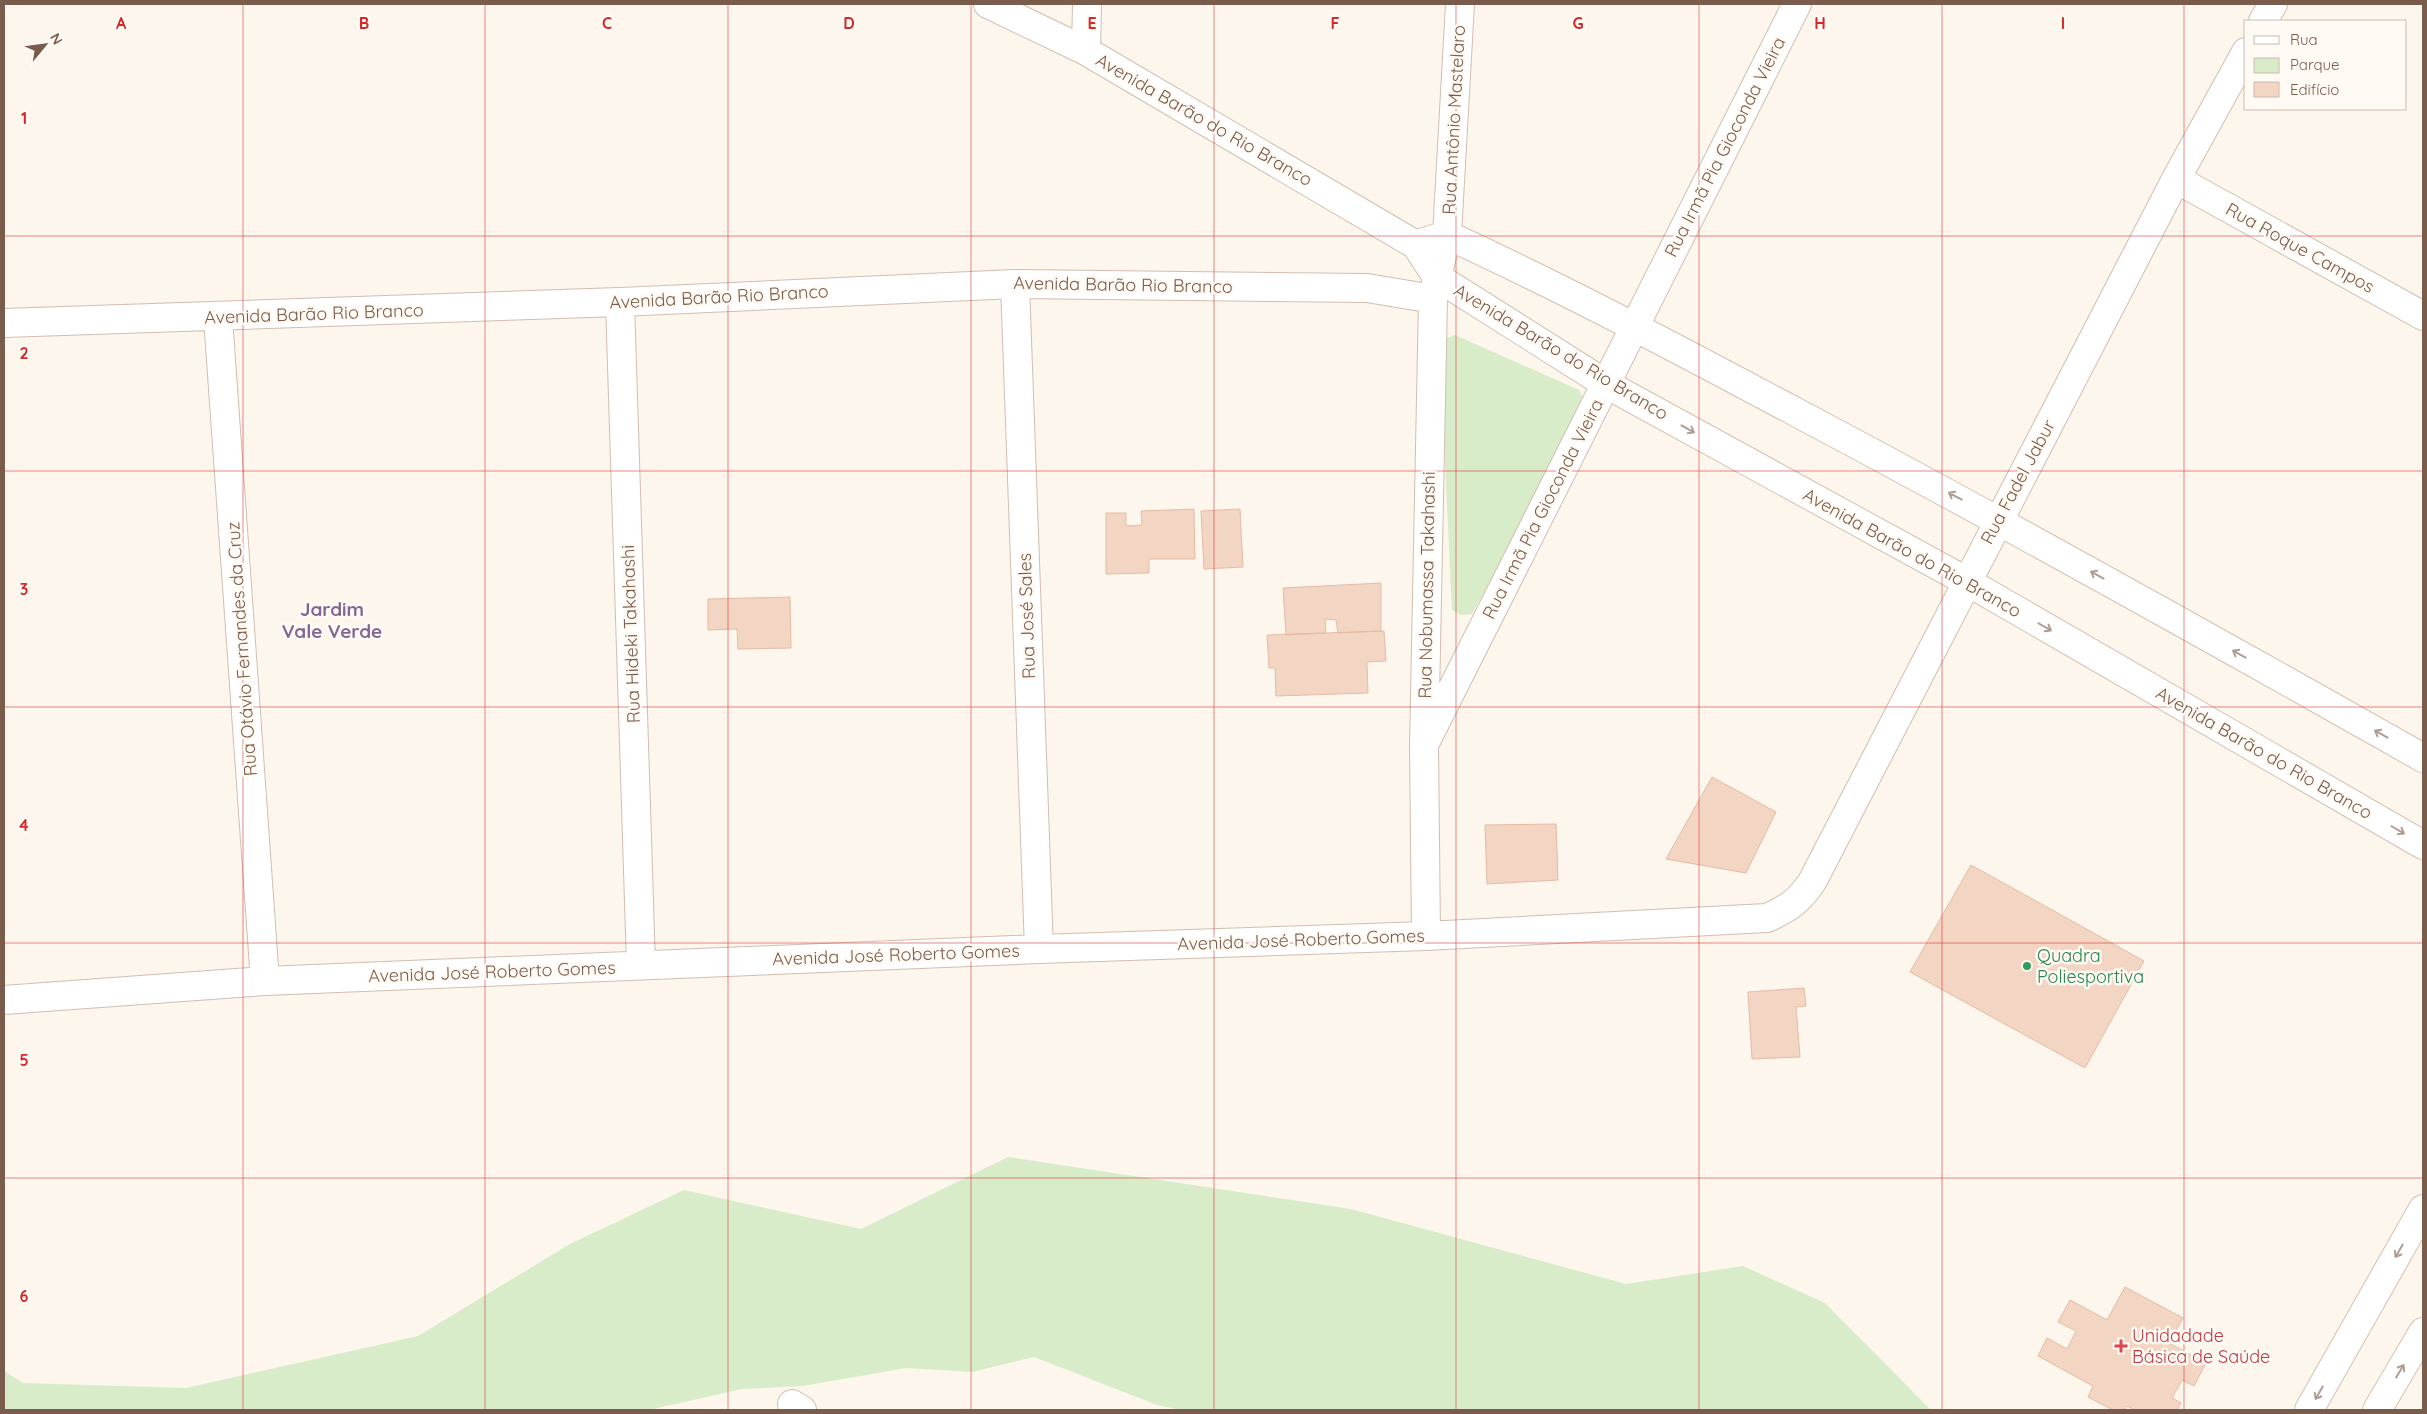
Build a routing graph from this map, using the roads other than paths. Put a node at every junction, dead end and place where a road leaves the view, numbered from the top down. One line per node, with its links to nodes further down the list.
1 (988, 4): 7 (street, Avenida Barão do Rio Branco)
2 (1087, 4): 7 (street)
3 (1460, 4): 10 (street, Rua Antônio Mastelaro)
4 (1797, 4): 18 (street, Rua Irmã Pia Gioconda Vieira)
5 (2273, 4): 6 (street)
6 (2264, 20)
7 (1086, 51): 11 (street, Avenida Barão do Rio Branco)
8 (2244, 56): 9 (street, Rua Fadel Jabur)
9 (2176, 179): 15 (street, Rua Roque Campos); 20 (street, Rua Fadel Jabur)
10 (1448, 236): 11 (street); 13 (street, Rua Nobumassa Takahashi); 18 (street)
11 (1416, 244): 13 (street, Avenida Barão do Rio Branco)
12 (1015, 284): 13 (street, Avenida Barão Rio Branco); 14 (street, Avenida Barão Rio Branco); 27 (street, Rua José Sales)
13 (1435, 288): 19 (street, Avenida Barão do Rio Branco); 22 (street, Rua Nobumassa Takahashi)
14 (620, 302): 16 (street, Avenida Barão Rio Branco); 28 (street, Rua Hideki Takahashi)
15 (2423, 316)
16 (218, 318): 17 (street, Avenida Barão Rio Branco); 29 (street, Rua Otávio Fernandes da Cruz)
17 (4, 324)
18 (1635, 327): 19 (street, Rua Irmã Pia Gioconda Vieira); 20 (street, one-way to 18)
19 (1606, 384): 21 (street, Avenida Barão do Rio Branco, one-way to 21); 22 (street, Rua Irmã Pia Gioconda Vieira)
20 (1998, 520): 21 (street, Rua Fadel Jabur); 23 (street, one-way to 20)
21 (1966, 581): 24 (street, Avenida Barão do Rio Branco, one-way to 24); 25 (street, Rua Fadel Jabur)
22 (1424, 746): 26 (street, Rua Nobumassa Takahashi)
23 (2423, 758)
24 (2423, 845)
25 (1787, 909): 26 (street, Avenida José Roberto Gomes)
26 (1426, 936): 27 (street, Avenida José Roberto Gomes)
27 (1039, 949): 28 (street, Avenida José Roberto Gomes)
28 (641, 965): 29 (street, Avenida José Roberto Gomes)
29 (265, 981): 30 (street, Avenida José Roberto Gomes)
30 (4, 1000)
31 (2423, 1209): 33 (street, one-way to 33)
32 (2423, 1332): 34 (street, one-way to 32)
33 (2309, 1410)
34 (2377, 1410)

